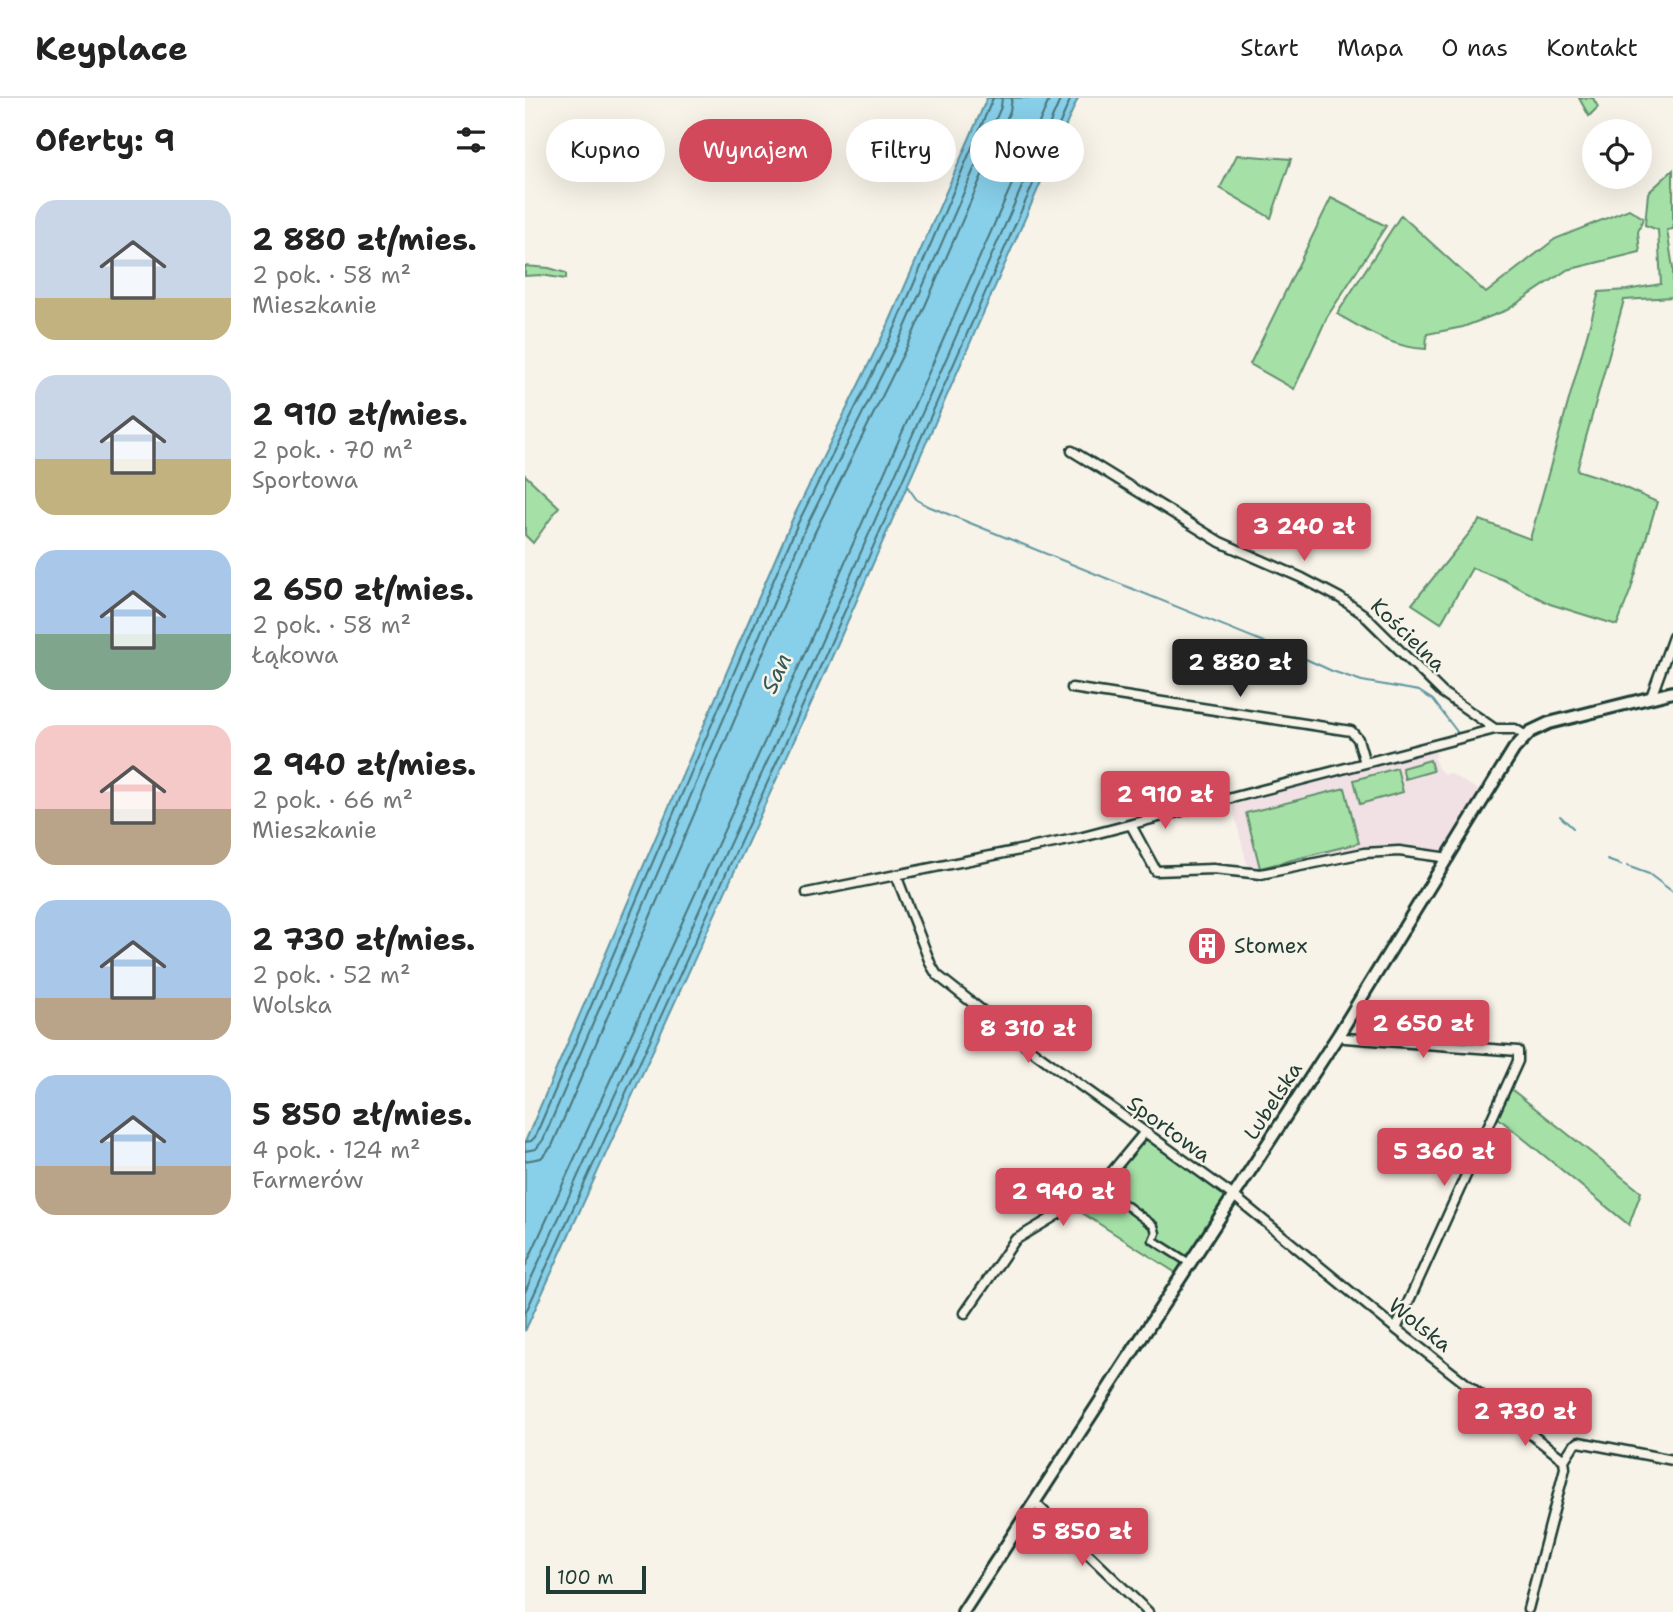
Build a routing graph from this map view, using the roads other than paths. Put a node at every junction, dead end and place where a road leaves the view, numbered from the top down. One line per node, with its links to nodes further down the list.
1 (1072, 451): 6 (street, Kościelna)
2 (1673, 637): 5 (street)
3 (1072, 688): 8 (street)
4 (1673, 692): 5 (main road, Lubelska)
5 (1651, 697): 7 (main road, Lubelska)
6 (1495, 729): 7 (street); 8 (street)
7 (1525, 736): 10 (main road, Lubelska)
8 (1365, 763): 9 (street)
9 (1131, 825): 10 (street); 11 (street)
10 (1449, 858): 13 (main road, Lubelska)
11 (896, 875): 12 (street); 14 (street, Sportowa)
12 (807, 893)
13 (1339, 1034): 16 (main road, Lubelska); 19 (street)
14 (1144, 1133): 15 (street); 16 (street, Sportowa)
15 (1100, 1186): 17 (street); 18 (street)
16 (1235, 1196): 17 (main road, Lubelska); 19 (street, Wolska)
17 (1191, 1264): 22 (main road, Lubelska)
18 (965, 1313)
19 (1396, 1329): 20 (street, Wolska)
20 (1564, 1460): 21 (street); 23 (street)
21 (1673, 1460)
22 (1035, 1503): 24 (main road, Lubelska); 25 (street)
23 (1528, 1609)
24 (963, 1612)
25 (1149, 1612)

